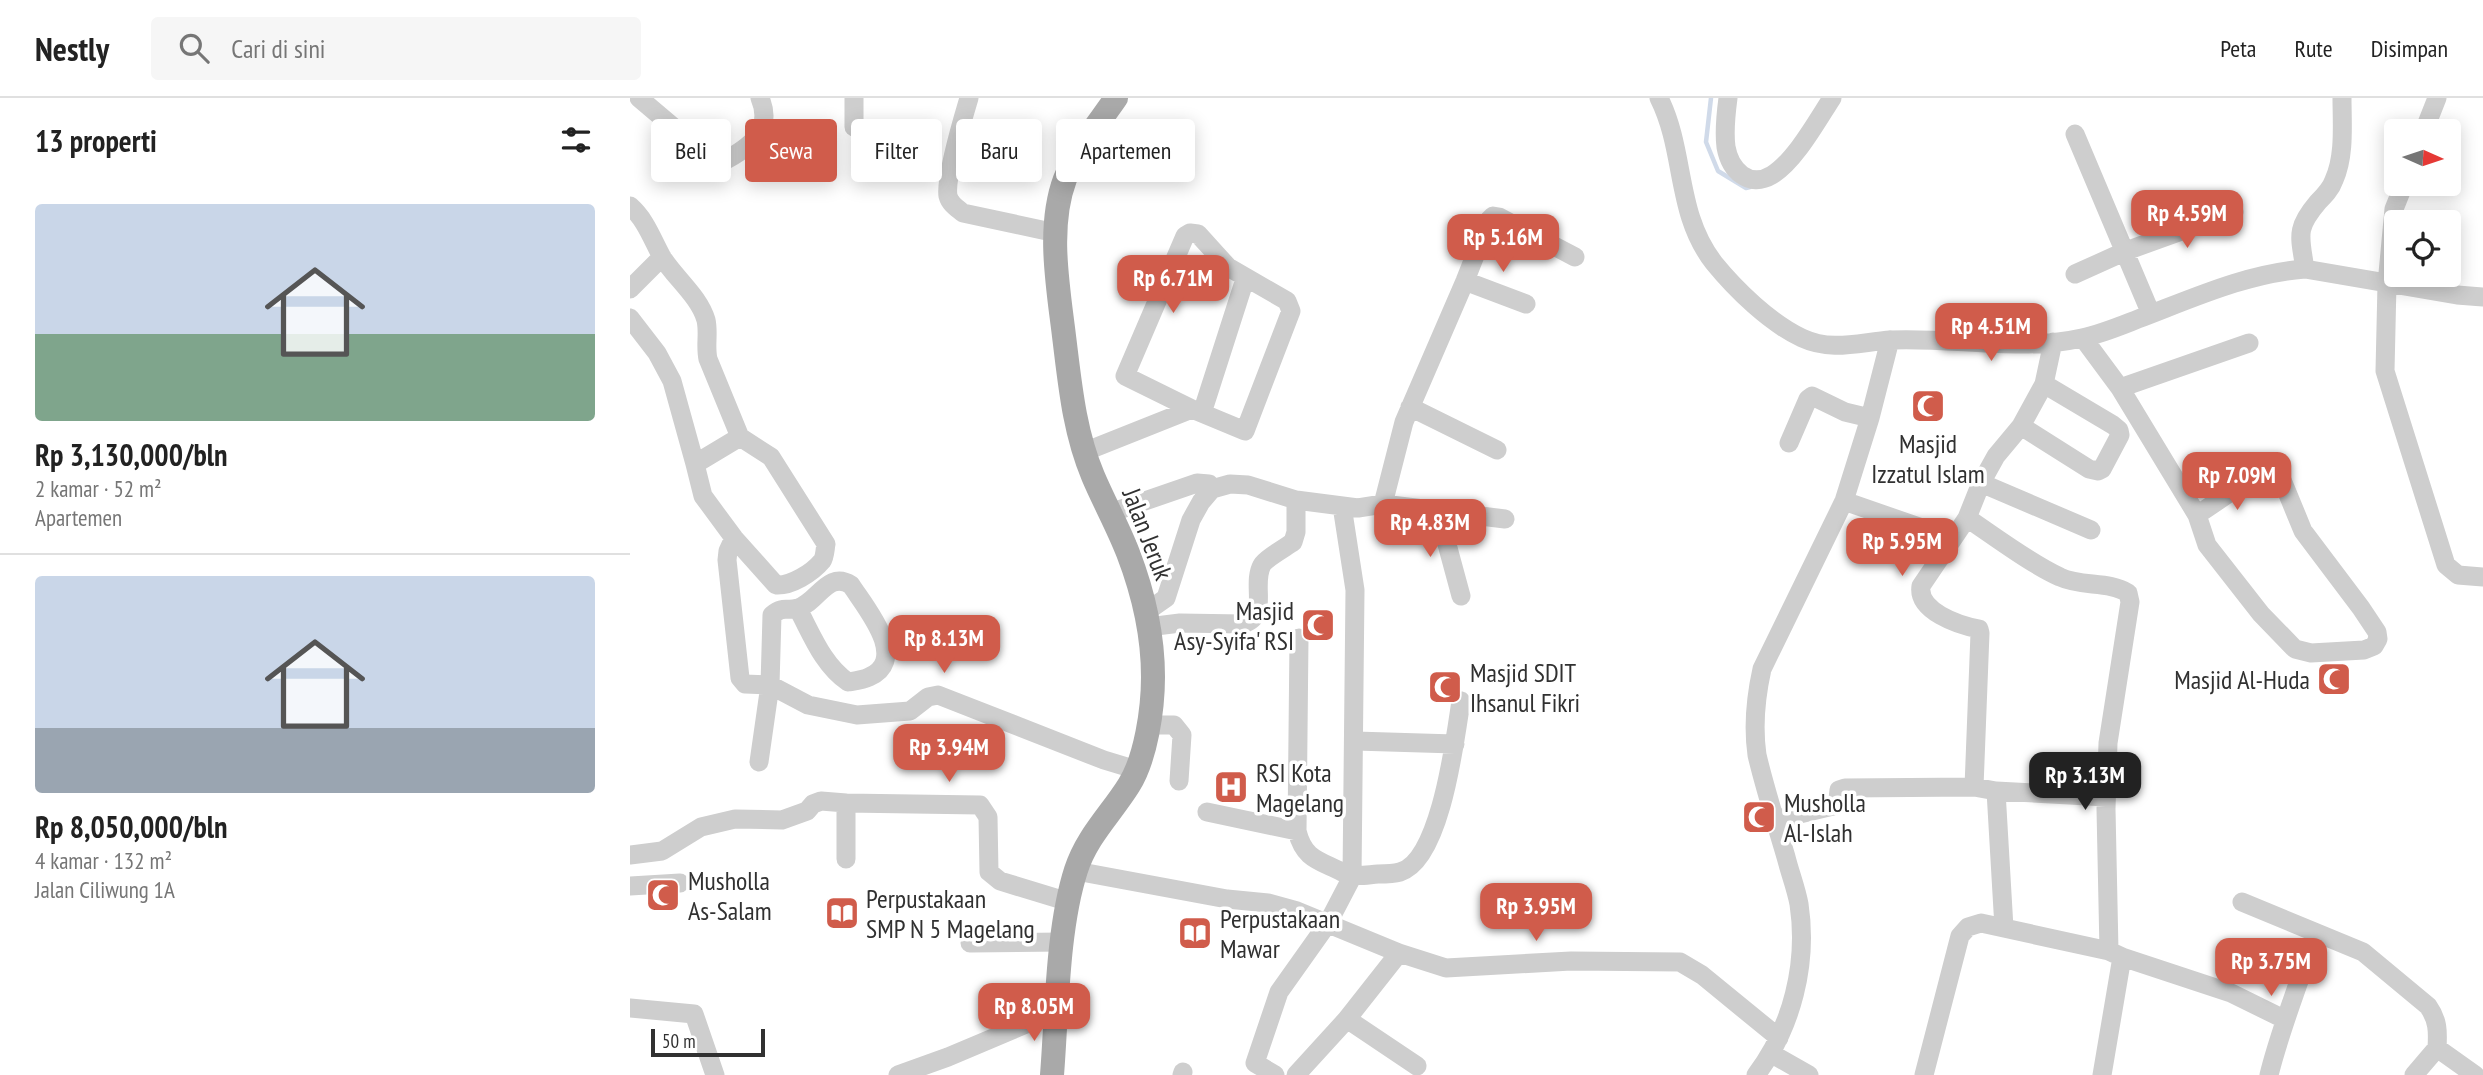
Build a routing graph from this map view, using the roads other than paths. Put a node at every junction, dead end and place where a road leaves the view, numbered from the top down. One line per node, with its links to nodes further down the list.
1 (639, 98): 2 (street)
2 (760, 98)
3 (853, 98): 11 (street)
4 (969, 98): 16 (street)
5 (1116, 98): 16 (main road, Jalan Jeruk)
6 (1659, 98): 33 (street)
7 (1728, 98): 8 (street)
8 (1832, 98)
9 (2342, 98): 20 (street)
10 (2437, 98): 12 (street)
11 (854, 119)
12 (2429, 119)
13 (2075, 134): 17 (street)
14 (630, 206): 18 (street)
15 (2234, 212): 17 (street)
16 (1056, 233): 45 (main road, Jalan Jeruk)
17 (2126, 251): 21 (street); 30 (street)
18 (662, 257): 27 (street); 42 (street)
19 (1575, 257): 23 (street)
20 (2305, 269): 24 (street); 30 (street)
21 (2075, 274)
22 (1245, 279): 39 (street); 39 (street); 39 (street)
23 (1465, 281): 29 (street); 38 (street)
24 (2384, 283)
25 (2387, 287): 61 (street)
26 (2409, 287): 28 (street)
27 (630, 289)
28 (2483, 297)
29 (1526, 304)
30 (2151, 314): 32 (street)
31 (630, 318): 46 (street)
32 (2083, 338): 34 (street); 37 (street)
33 (1890, 340): 34 (street); 40 (street)
34 (2053, 342): 36 (street)
35 (2249, 343): 37 (street)
36 (2044, 384): 41 (street); 41 (street)
37 (2120, 388): 55 (street)
38 (1410, 407): 44 (street); 51 (street)
39 (1197, 411): 45 (street)
40 (1870, 418): 43 (street); 50 (street)
41 (2021, 426): 47 (street)
42 (740, 437): 46 (street); 60 (street)
43 (1789, 443)
44 (1497, 450)
45 (1084, 452): 54 (main road, Jalan Jeruk)
46 (695, 464): 60 (street)
47 (1980, 483): 56 (street); 59 (street)
48 (1212, 489): 49 (street); 54 (street); 64 (street)
49 (1296, 500): 52 (street); 64 (street)
50 (1843, 501): 58 (street); 79 (street)
51 (1383, 504): 52 (street); 53 (street)
52 (1342, 506): 69 (street)
53 (1438, 511): 57 (street); 62 (street)
54 (1110, 513): 64 (main road, Jalan Jeruk)
55 (2197, 515): 55 (street)
56 (1967, 518): 74 (street); 76 (street)
57 (1504, 519)
58 (1919, 527)
59 (2091, 530)
60 (734, 538): 66 (street)
61 (2483, 577)
62 (1461, 596)
63 (798, 608): 63 (street); 66 (street)
64 (1147, 620): 68 (main road, Jalan Jeruk)
65 (1299, 638): 80 (street)
66 (770, 685): 71 (street); 72 (street)
67 (1461, 701): 70 (street)
68 (1148, 725): 72 (main road, Jalan Jeruk); 73 (street)
69 (1355, 741): 70 (street); 84 (street)
70 (1455, 744): 84 (street)
71 (760, 762)
72 (1137, 770): 83 (main road, Jalan Jeruk)
73 (1179, 781)
74 (1974, 787): 75 (street); 79 (street)
75 (1996, 792): 76 (street); 90 (street)
76 (2106, 797): 95 (street)
77 (846, 803): 81 (street); 82 (street); 87 (street)
78 (1207, 812): 80 (street)
79 (1775, 820): 100 (street)
80 (1297, 831): 84 (street)
81 (630, 855)
82 (846, 859)
83 (1076, 871): 87 (main road, Jalan Jeruk); 89 (street)
84 (1352, 877): 89 (street)
85 (680, 883): 86 (street)
86 (630, 886)
87 (1069, 902): 93 (main road, Jalan Jeruk)
88 (2242, 902): 91 (street)
89 (1328, 923): 94 (street); 106 (street)
90 (2004, 928): 95 (street); 110 (street)
91 (2315, 932): 98 (street); 101 (street)
92 (970, 943): 93 (street)
93 (1063, 943): 97 (main road, Jalan Jeruk)
94 (1399, 953): 99 (street); 100 (street)
95 (2115, 954): 98 (street); 111 (street)
96 (630, 1008): 103 (street)
97 (1057, 1011): 104 (street); 105 (main road, Jalan Jeruk)
98 (2284, 1018): 112 (street)
99 (1347, 1020): 102 (street); 107 (street)
100 (1775, 1046): 108 (street); 109 (street)
101 (2437, 1048): 113 (street); 114 (street)
102 (1417, 1066)
103 (715, 1075)
104 (898, 1075)
105 (1052, 1075)
106 (1275, 1075)
107 (1296, 1075)
108 (1756, 1075)
109 (1809, 1075)
110 (1924, 1075)
111 (2102, 1075)
112 (2269, 1075)
113 (2414, 1075)
114 (2475, 1075)

